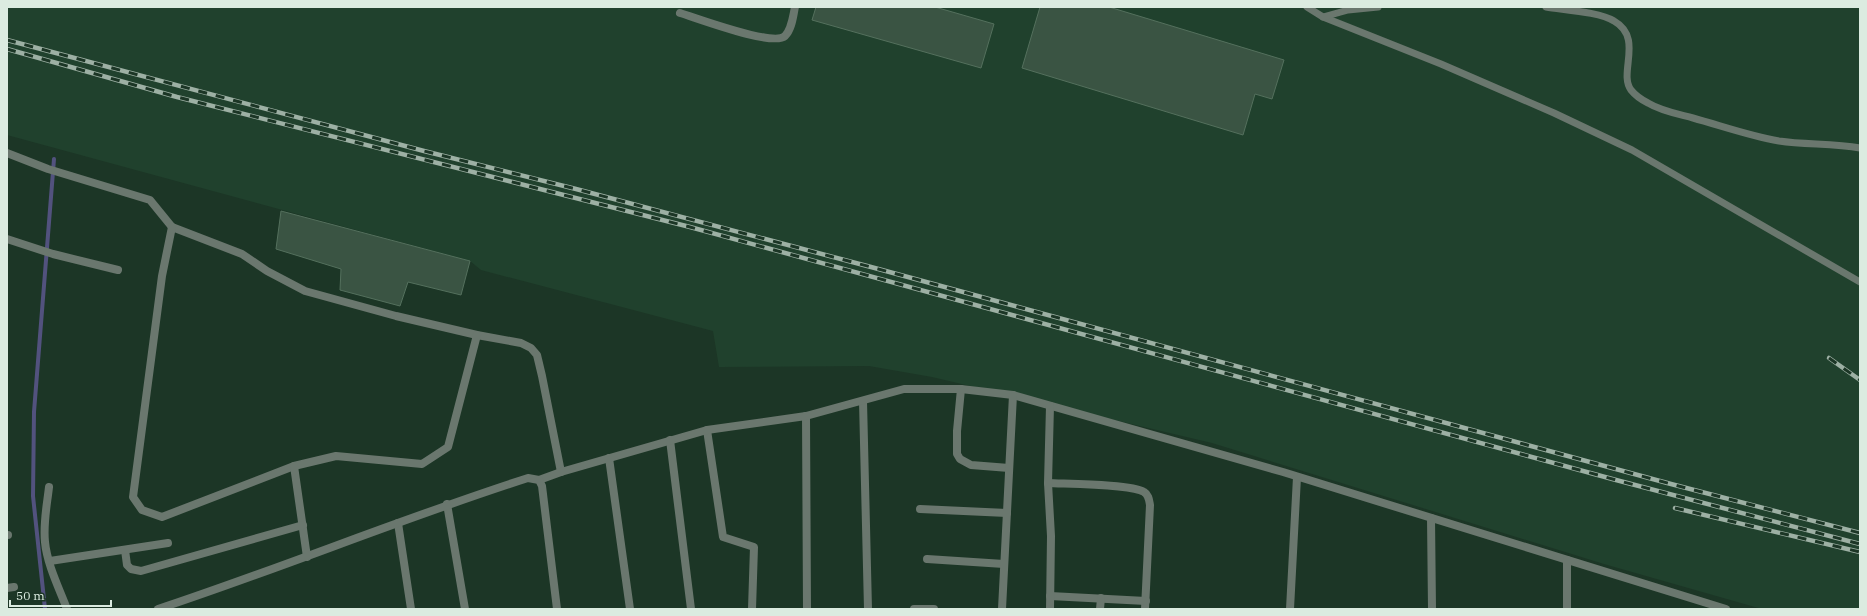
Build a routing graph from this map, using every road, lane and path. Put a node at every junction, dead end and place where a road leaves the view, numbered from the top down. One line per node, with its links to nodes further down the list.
1 (795, 7): 5 (street)
2 (1307, 7): 6 (lane)
3 (1378, 7): 6 (lane)
4 (1546, 7): 7 (lane)
5 (680, 13)
6 (1323, 17): 12 (lane)
7 (1860, 148)
8 (7, 153): 9 (street)
9 (172, 227): 13 (street); 22 (street)
10 (7, 239): 11 (street)
11 (118, 270)
12 (1860, 282)
13 (477, 334): 22 (street); 24 (street)
14 (961, 388): 15 (street); 16 (street); 23 (street)
15 (1013, 395): 17 (street); 23 (street)
16 (863, 401): 18 (street); 54 (street)
17 (1050, 406): 25 (street); 27 (street)
18 (806, 416): 19 (street); 53 (street)
19 (707, 430): 20 (street); 52 (street)
20 (670, 440): 21 (street); 51 (street)
21 (609, 458): 24 (street); 50 (street)
22 (294, 466): 34 (street)
23 (1009, 468): 31 (street)
24 (561, 472): 26 (street)
25 (1297, 477): 32 (street); 60 (street)
26 (539, 480): 29 (street); 49 (street)
27 (1048, 483): 42 (street); 44 (street)
28 (49, 487): 40 (street)
29 (447, 504): 33 (street); 48 (street)
30 (920, 509): 31 (street)
31 (1007, 513): 41 (street)
32 (1431, 518): 39 (street); 61 (street)
33 (398, 523): 37 (street); 47 (street)
34 (303, 525): 36 (street); 37 (street)
35 (168, 543): 36 (street)
36 (125, 550): 40 (street)
37 (308, 557): 46 (street)
38 (927, 559): 41 (street)
39 (1567, 560): 62 (street); 63 (street)
40 (50, 561): 45 (street)
41 (1004, 564): 57 (street)
42 (1050, 596): 43 (street); 58 (street)
43 (1101, 598): 44 (street); 59 (street)
44 (1146, 605)
45 (67, 609)
46 (158, 609)
47 (411, 609)
48 (464, 609)
49 (557, 609)
50 (630, 609)
51 (691, 609)
52 (752, 609)
53 (807, 609)
54 (868, 609)
55 (914, 609): 56 (street)
56 (934, 609)
57 (1002, 609)
58 (1050, 609)
59 (1100, 609)
60 (1290, 609)
61 (1432, 609)
62 (1567, 609)
63 (1726, 609)

